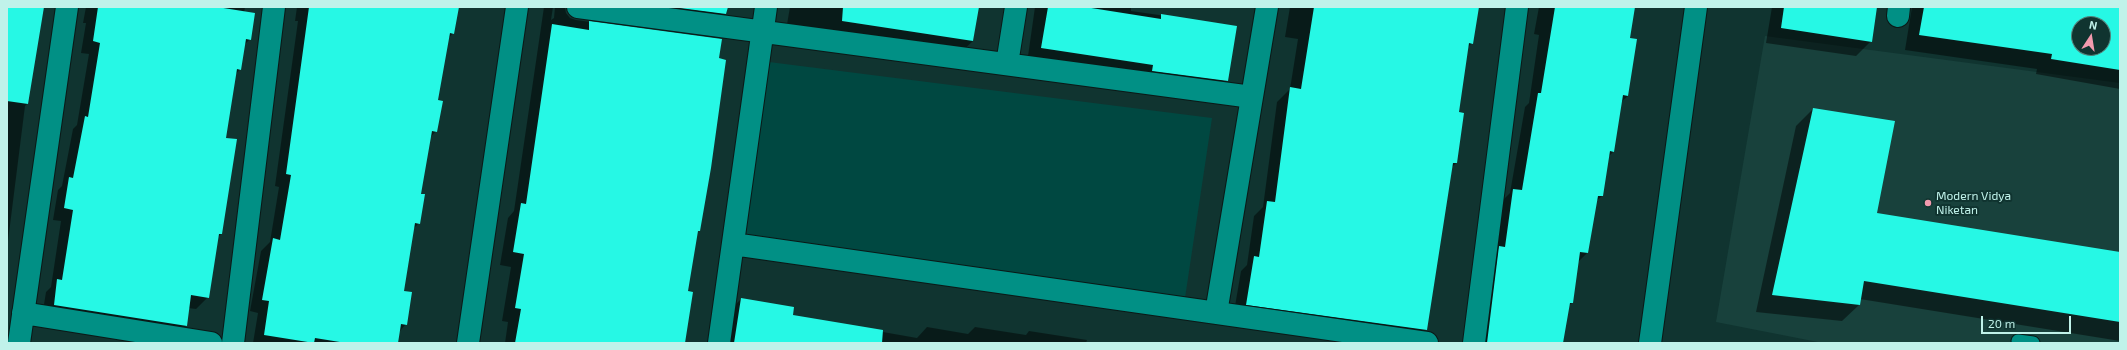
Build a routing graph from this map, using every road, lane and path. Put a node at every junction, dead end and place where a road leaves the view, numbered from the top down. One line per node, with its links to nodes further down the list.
1 (67, 7): 15 (street)
2 (274, 7): 19 (street)
3 (518, 7): 20 (street)
4 (578, 7): 10 (street)
5 (766, 7): 10 (street)
6 (1016, 7): 11 (street)
7 (1267, 7): 12 (street)
8 (1517, 7): 23 (street)
9 (1696, 7): 24 (street)
10 (763, 32): 11 (street); 13 (street)
11 (1007, 64): 12 (street)
12 (1252, 97): 14 (street)
13 (733, 244): 14 (street); 21 (street)
14 (1216, 313): 22 (street)
15 (23, 314): 17 (street); 18 (street)
16 (2018, 341): 25 (lane)
17 (19, 343)
18 (211, 343)
19 (233, 343)
20 (468, 343)
21 (719, 343)
22 (1427, 343)
23 (1474, 343)
24 (1650, 343)
25 (2033, 343)

